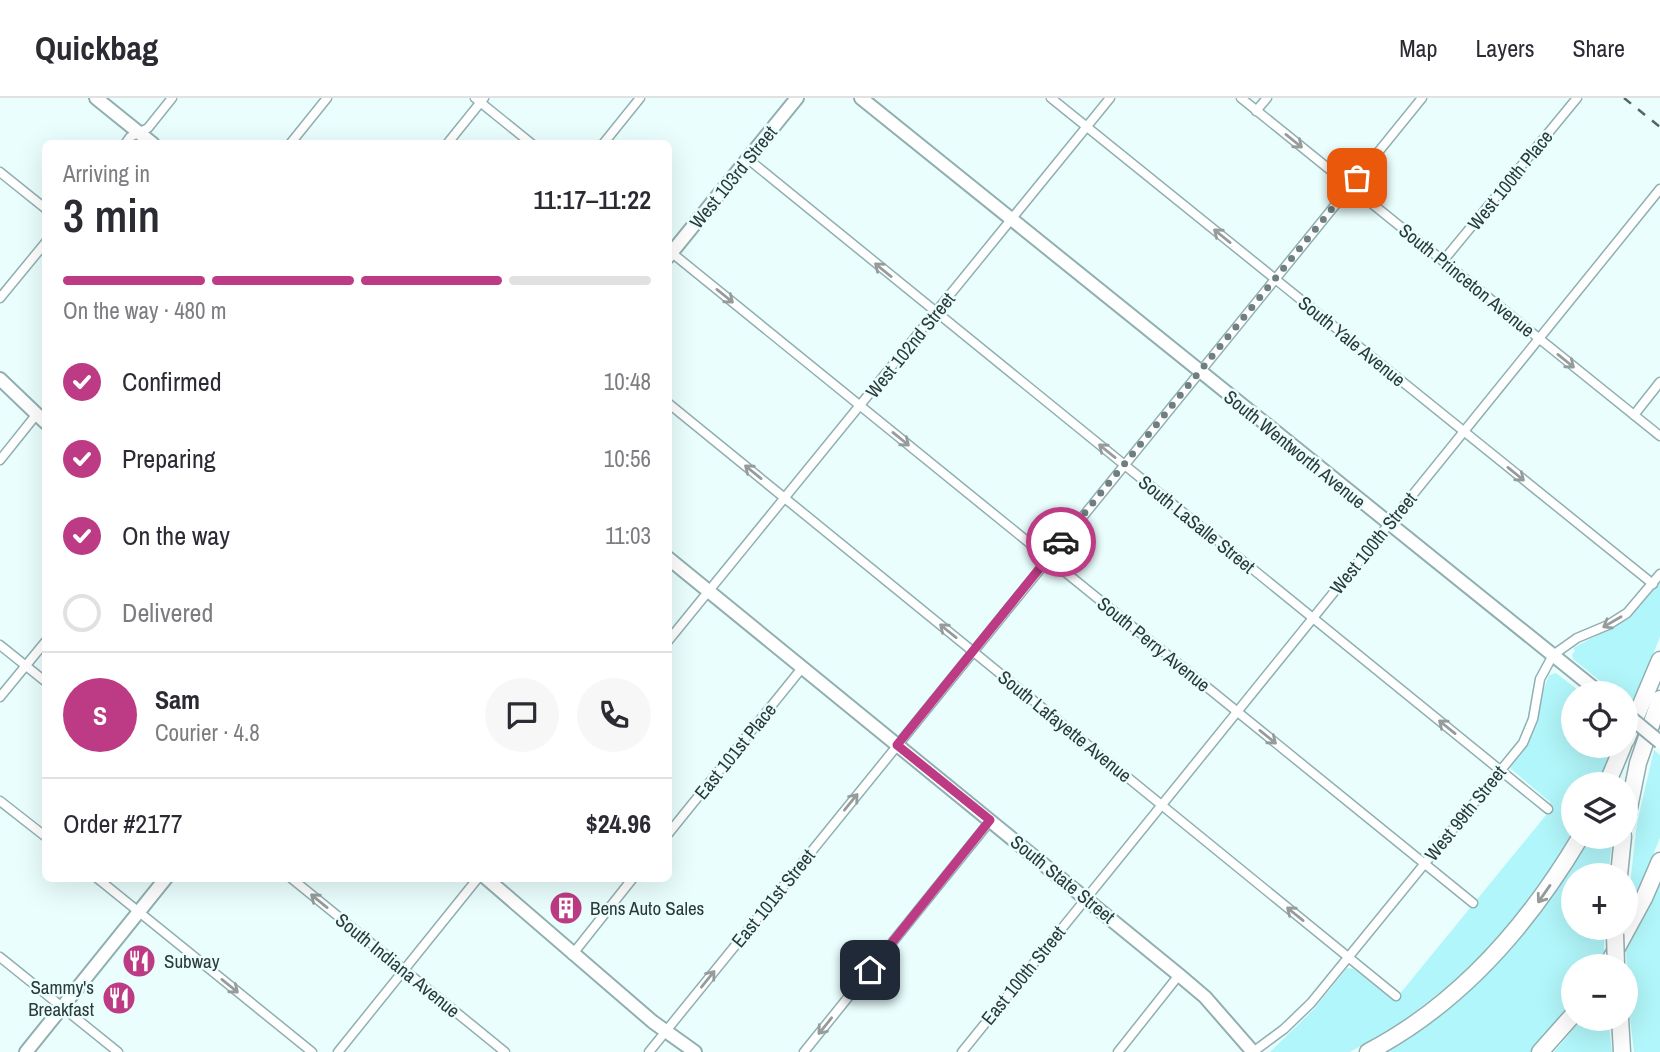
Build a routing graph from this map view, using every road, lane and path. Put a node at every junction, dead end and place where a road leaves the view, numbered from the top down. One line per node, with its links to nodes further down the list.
1 (96, 98): 16 (street)
2 (172, 98): 16 (street)
3 (327, 98): 19 (street)
4 (640, 98): 22 (street)
5 (797, 98): 23 (street, West 103rd Street)
6 (861, 98): 28 (street, South Wentworth Avenue)
7 (1051, 98): 15 (street, South Yale Avenue)
8 (1110, 98): 15 (street, West 102nd Street)
9 (1241, 98): 14 (street, South Princeton Avenue)
10 (1266, 98): 14 (street)
11 (1422, 98): 25 (street, East 101st Street)
12 (1577, 98): 32 (street, West 100th Place)
13 (480, 99): 20 (street); 21 (street)
14 (1256, 111): 25 (street, South Princeton Avenue, one-way to 25)
15 (1086, 127): 28 (street, West 102nd Street); 33 (street, South Yale Avenue, one-way to 15)
16 (139, 132): 17 (street); 18 (street)
17 (128, 140)
18 (148, 140)
19 (292, 140)
20 (450, 140)
21 (527, 140)
22 (606, 140)
23 (748, 159): 30 (street, West 103rd Street); 35 (street, South LaSalle Street, one-way to 23)
24 (0, 172): 27 (street)
25 (1350, 186): 32 (street, South Princeton Avenue); 33 (street, East 101st Street)
26 (1660, 189): 36 (street, West 100th Street)
27 (42, 206)
28 (1011, 219): 35 (street, West 102nd Street); 37 (street, South Wentworth Avenue)
29 (42, 247): 34 (street)
30 (672, 253)
31 (672, 257): 41 (street, South Perry Avenue, one-way to 41)
32 (1443, 261): 36 (street, South Princeton Avenue)
33 (1275, 278): 37 (street, East 101st Street); 44 (street, South Yale Avenue)
34 (0, 298)
35 (936, 313): 41 (street, West 102nd Street); 47 (street, South LaSalle Street, one-way to 35)
36 (1538, 338): 42 (street, South Princeton Avenue, one-way to 42); 44 (street, West 100th Street)
37 (1200, 372): 47 (street, East 101st Street); 49 (street, South Wentworth Avenue)
38 (0, 380): 43 (street)
39 (1660, 382): 42 (street)
40 (672, 406): 48 (street, South Lafayette Avenue, one-way to 40)
41 (860, 406): 48 (street, West 102nd Street); 50 (street, South Perry Avenue, one-way to 50)
42 (1634, 415): 45 (street, South Princeton Avenue)
43 (41, 419): 46 (street)
44 (1463, 431): 49 (street, West 100th Street); 53 (street, South Yale Avenue, one-way to 53)
45 (1660, 436)
46 (0, 460)
47 (1124, 465): 50 (street, East 101st Street); 55 (street, South LaSalle Street)
48 (785, 498): 54 (street, West 102nd Street); 59 (street, South Lafayette Avenue, one-way to 48)
49 (1388, 524): 55 (street, West 100th Street); 60 (street, South Wentworth Avenue)
50 (1048, 558): 59 (street, East 101st Street); 68 (street, South Perry Avenue)
51 (672, 561): 54 (street, South State Street)
52 (1660, 575): 53 (street)
53 (1653, 584): 60 (street, one-way to 60)
54 (709, 591): 56 (street, West 102nd Street); 63 (street, South State Street)
55 (1312, 618): 68 (street, West 100th Street); 73 (street, South LaSalle Street, one-way to 55)
56 (672, 636)
57 (0, 645): 62 (street)
58 (42, 646): 62 (street)
59 (973, 651): 72 (street, East 101st Street); 76 (street, South Lafayette Avenue)
60 (1553, 655): 65 (street, South Wentworth Avenue); 73 (street, West 99th Street)
61 (1660, 660): 69 (highway)
62 (25, 666): 64 (street); 66 (street)
63 (802, 668): 72 (street, South State Street); 79 (street, East 101st Place)
64 (42, 679)
65 (1585, 681)
66 (0, 697)
67 (1660, 699): 74 (highway)
68 (1236, 711): 76 (street, West 100th Street); 83 (street, South Perry Avenue, one-way to 83)
69 (1638, 712)
70 (1638, 724): 71 (street, bridge)
71 (1660, 742)
72 (897, 745): 78 (street, South State Street); 103 (street, East 101st Street, one-way to 72)
73 (1500, 770): 77 (street, South LaSalle Street); 83 (street, West 99th Street)
74 (1636, 772)
75 (0, 801): 80 (street)
76 (1161, 804): 90 (street, West 100th Street); 96 (street, South Lafayette Avenue, one-way to 76)
77 (1548, 809)
78 (990, 820): 90 (street, South State Street); 111 (street, one-way to 111)
79 (672, 829)
80 (42, 834)
81 (1573, 849): 115 (highway, one-way to 115)
82 (1660, 861): 93 (highway)
83 (1424, 863): 91 (street, South Perry Avenue); 96 (street, West 99th Street)
84 (102, 882): 92 (street)
85 (163, 882): 92 (street)
86 (296, 882): 97 (street, South Indiana Avenue, one-way to 86)
87 (475, 882): 97 (street)
88 (490, 882): 94 (street)
89 (630, 882): 94 (street)
90 (1085, 897): 98 (street, South State Street); 112 (street, East 100th Street)
91 (1472, 903)
92 (139, 912): 100 (street); 106 (street, one-way to 106)
93 (1614, 954)
94 (572, 955): 103 (street)
95 (0, 957): 100 (street)
96 (1348, 957): 99 (street, South Lafayette Avenue); 114 (street, West 99th Street)
97 (404, 970): 107 (street); 108 (street, South Indiana Avenue)
98 (1179, 975): 113 (street); 114 (street, South State Street)
99 (1396, 996)
100 (62, 1007): 104 (street); 105 (street)
101 (1561, 1027): 116 (highway)
102 (1621, 1031): 117 (highway)
103 (665, 1032): 109 (street, East 101st Street); 110 (street)
104 (26, 1052)
105 (118, 1052)
106 (312, 1052)
107 (338, 1052)
108 (505, 1052)
109 (649, 1052)
110 (695, 1052)
111 (804, 1052)
112 (962, 1052)
113 (1118, 1052)
114 (1253, 1052)
115 (1368, 1052)
116 (1539, 1052)
117 (1622, 1052)

